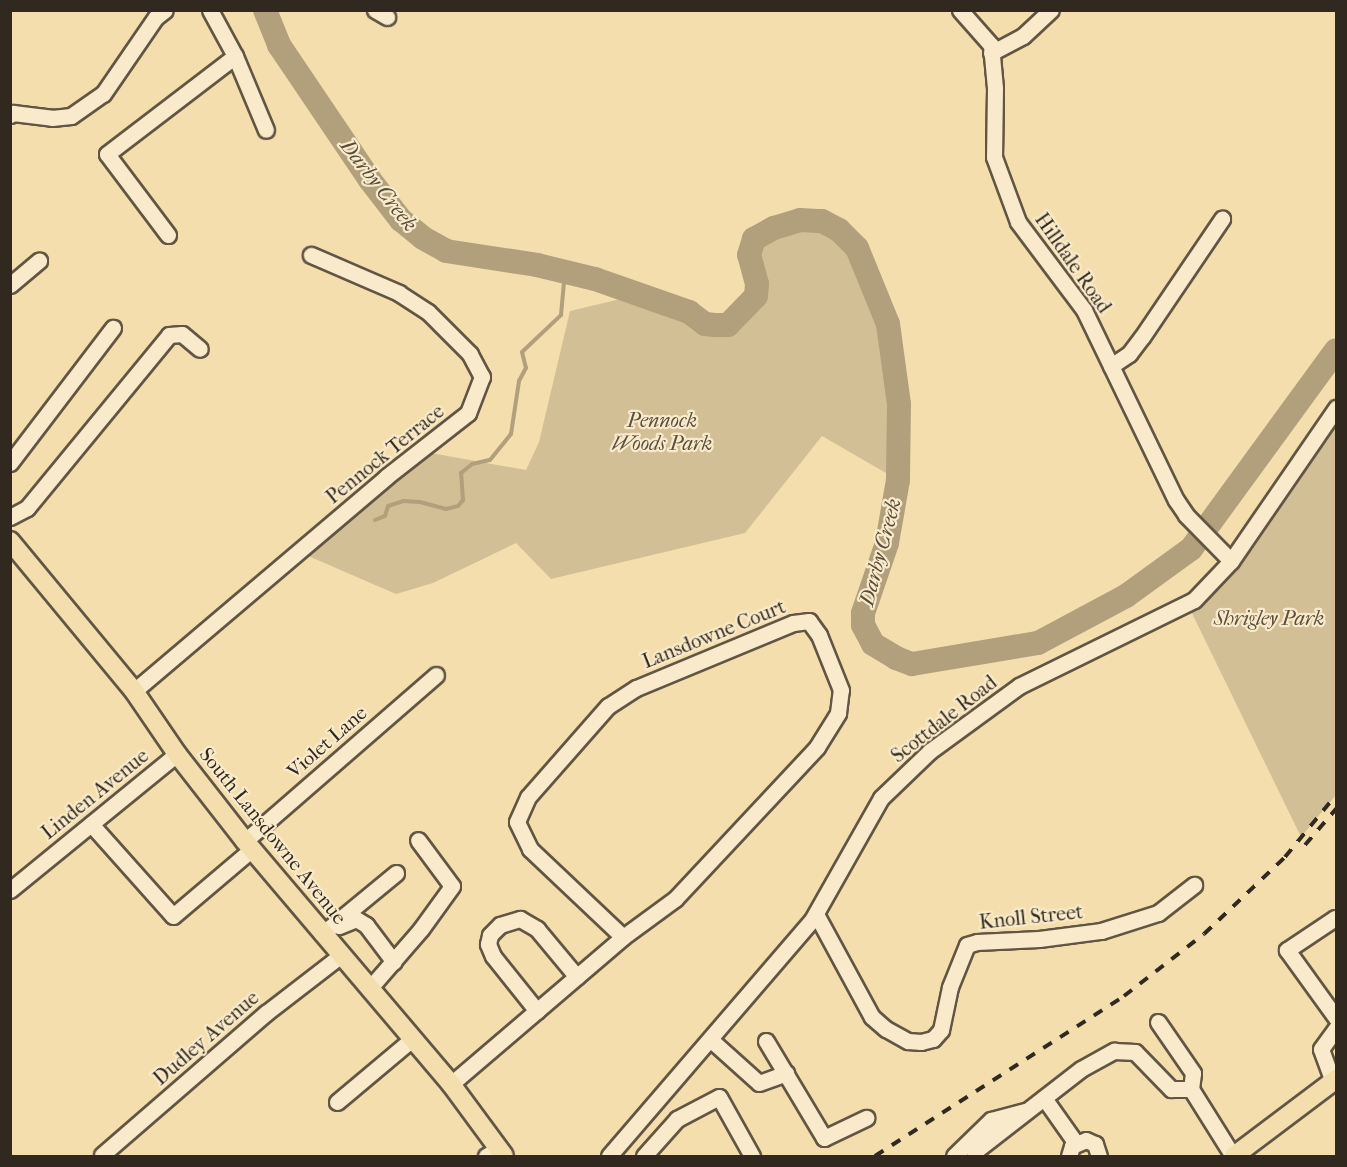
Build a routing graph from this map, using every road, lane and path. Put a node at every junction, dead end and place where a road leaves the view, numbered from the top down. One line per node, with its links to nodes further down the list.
1 (165, 10): 7 (street)
2 (210, 10): 6 (street)
3 (960, 10): 5 (street, Hilldale Road)
4 (1051, 10): 5 (street)
5 (991, 53): 16 (street, Hilldale Road)
6 (235, 56): 8 (street); 10 (street)
7 (10, 116)
8 (266, 130)
9 (1222, 219): 16 (street)
10 (168, 235)
11 (311, 255): 23 (street, Pennock Terrace)
12 (39, 261): 13 (street)
13 (10, 285)
14 (114, 328): 18 (street)
15 (200, 349): 19 (street)
16 (1111, 366): 21 (street, Hilldale Road)
17 (1336, 408): 21 (street, Scottdale Road)
18 (10, 463)
19 (10, 517)
20 (10, 541): 23 (main road, South Lansdowne Avenue)
21 (1227, 557): 31 (street, Scottdale Road)
22 (436, 675): 27 (street, Violet Lane)
23 (134, 691): 24 (main road, South Lansdowne Avenue)
24 (177, 754): 25 (street, Linden Avenue); 27 (main road, South Lansdowne Avenue)
25 (92, 824): 27 (street, Violet Lane); 30 (street, Linden Avenue)
26 (418, 840): 36 (street)
27 (248, 845): 33 (main road, South Lansdowne Avenue)
28 (396, 873): 33 (street)
29 (1194, 885): 31 (street, Knoll Street)
30 (10, 890)
31 (816, 914): 44 (street, Scottdale Road)
32 (1335, 918): 40 (street)
33 (323, 935): 35 (main road, South Lansdowne Avenue); 36 (street)
34 (623, 937): 34 (street, Lansdowne Court); 37 (street, Lansdowne Court)
35 (340, 956): 38 (main road, South Lansdowne Avenue); 58 (street, Dudley Avenue)
36 (394, 962): 38 (street)
37 (577, 977): 39 (street, Lansdowne Court); 39 (street)
38 (369, 989): 43 (main road, South Lansdowne Avenue)
39 (537, 1011): 48 (street, Lansdowne Court)
40 (1336, 1018)
41 (1158, 1022): 49 (street)
42 (1336, 1028): 47 (street)
43 (412, 1039): 48 (main road, South Lansdowne Avenue); 51 (street)
44 (711, 1040): 46 (street); 54 (street, Scottdale Road)
45 (766, 1041): 46 (street)
46 (786, 1074): 53 (street)
47 (1335, 1081): 65 (main road)
48 (452, 1084): 57 (main road, South Lansdowne Avenue)
49 (1191, 1089): 50 (street); 65 (street)
50 (1044, 1098): 52 (street); 55 (street)
51 (337, 1102)
52 (1028, 1110): 56 (street); 63 (street)
53 (866, 1118)
54 (622, 1142): 59 (street, Scottdale Road); 60 (street)
55 (1072, 1149): 64 (street)
56 (974, 1152)
57 (496, 1154)
58 (102, 1155)
59 (609, 1156)
60 (638, 1156)
61 (644, 1156): 62 (street)
62 (752, 1156)
63 (954, 1156)
64 (1099, 1156)
65 (1233, 1156)

